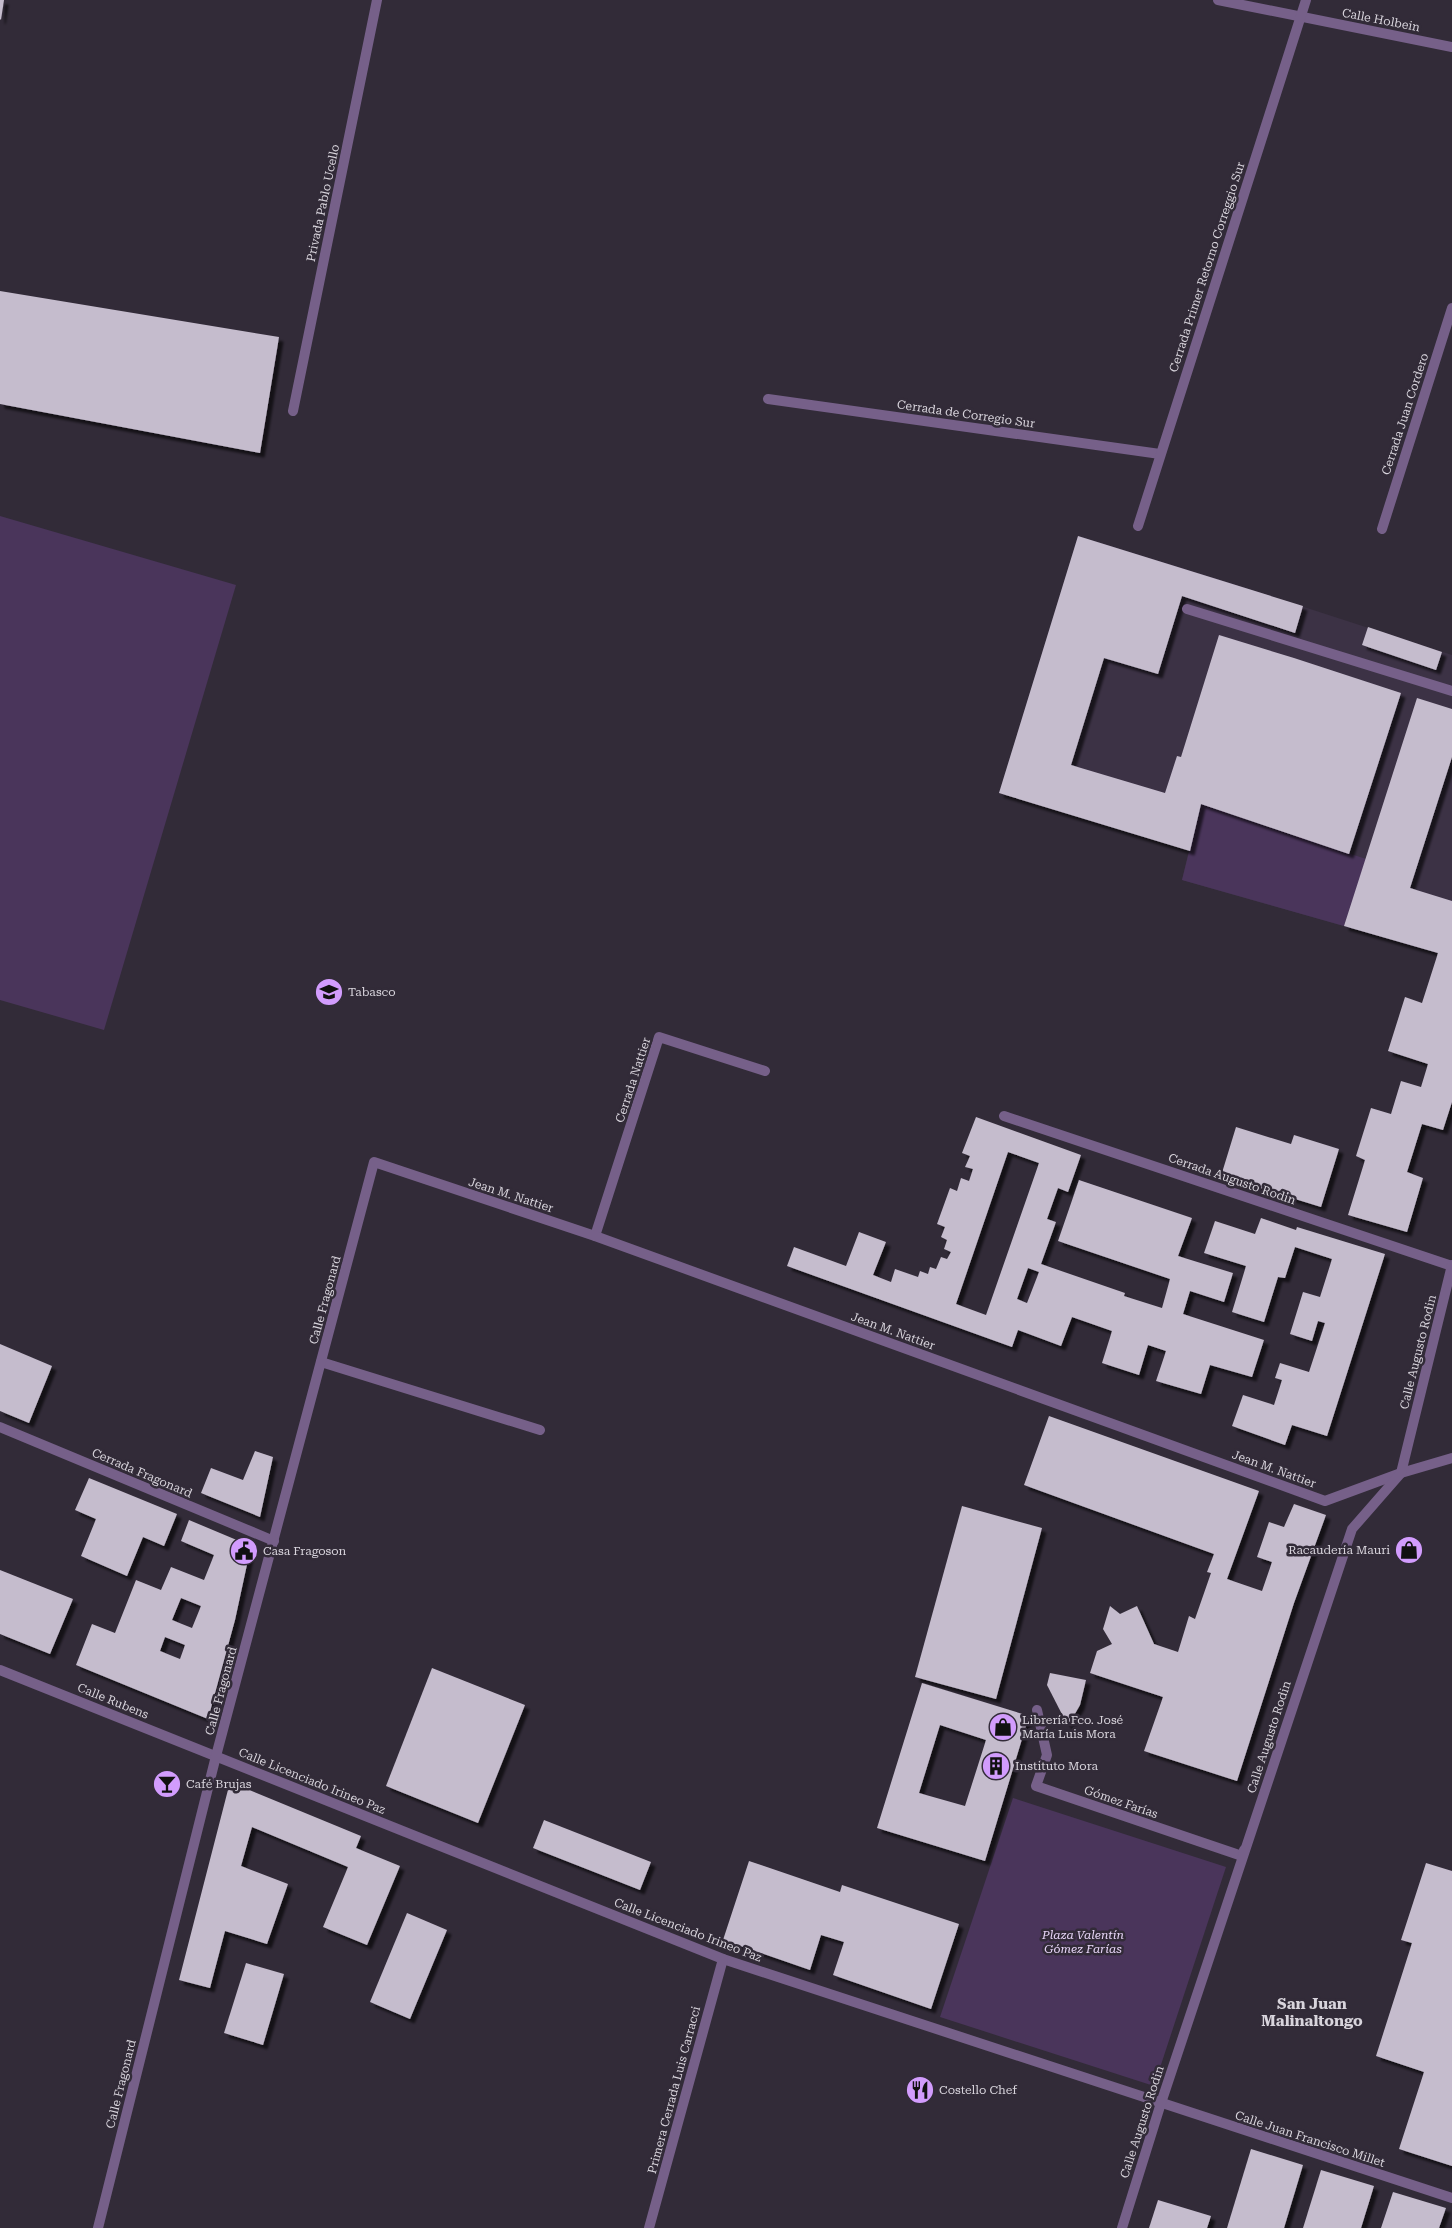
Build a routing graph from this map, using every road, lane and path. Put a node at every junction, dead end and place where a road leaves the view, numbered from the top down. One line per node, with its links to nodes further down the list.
1 (377, 0): 8 (street, Privada Pablo Ucello)
2 (1218, 0): 4 (street, Calle Holbein)
3 (1306, 0): 4 (street, Cerrada Primer Retorno Correggio Sur)
4 (1301, 17): 5 (street, Calle Holbein); 9 (street, Cerrada Primer Retorno Correggio Sur)
5 (1452, 47)
6 (1452, 308): 11 (street, Cerrada Juan Cordero)
7 (768, 399): 9 (street, Cerrada de Corregio Sur)
8 (294, 411)
9 (1160, 454): 10 (street, Cerrada Primer Retorno Correggio Sur)
10 (1138, 526)
11 (1382, 529)
12 (1187, 609): 13 (street)
13 (1452, 691)
14 (765, 1070): 17 (street, Cerrada Nattier)
15 (1004, 1116): 18 (street, Cerrada Augusto Rodin)
16 (374, 1162): 17 (street, Jean M. Nattier); 19 (street, Calle Fragonard)
17 (595, 1236): 23 (street, Jean M. Nattier)
18 (1452, 1266): 23 (street, Calle Augusto Rodin)
19 (321, 1362): 21 (street); 24 (street, Calle Fragonard)
20 (0, 1427): 24 (street, Cerrada Fragonard)
21 (540, 1430)
22 (1452, 1458): 23 (street, Jean M. Nattier)
23 (1401, 1473): 28 (street, Calle Augusto Rodin)
24 (274, 1541): 27 (street, Calle Fragonard)
25 (0, 1670): 27 (street, Calle Rubens)
26 (1037, 1710): 28 (street, Gómez Farías)
27 (216, 1756): 29 (street, Calle Licenciado Irineo Paz); 32 (street, Calle Fragonard)
28 (1253, 1825): 30 (street, Calle Augusto Rodin)
29 (723, 1959): 30 (street, Calle Licenciado Irineo Paz); 33 (street, Primera Cerrada Luis Carracci)
30 (1161, 2103): 31 (street, Calle Juan Francisco Millet); 34 (street, Calle Augusto Rodin)
31 (1452, 2198)
32 (98, 2228)
33 (649, 2228)
34 (1122, 2228)

